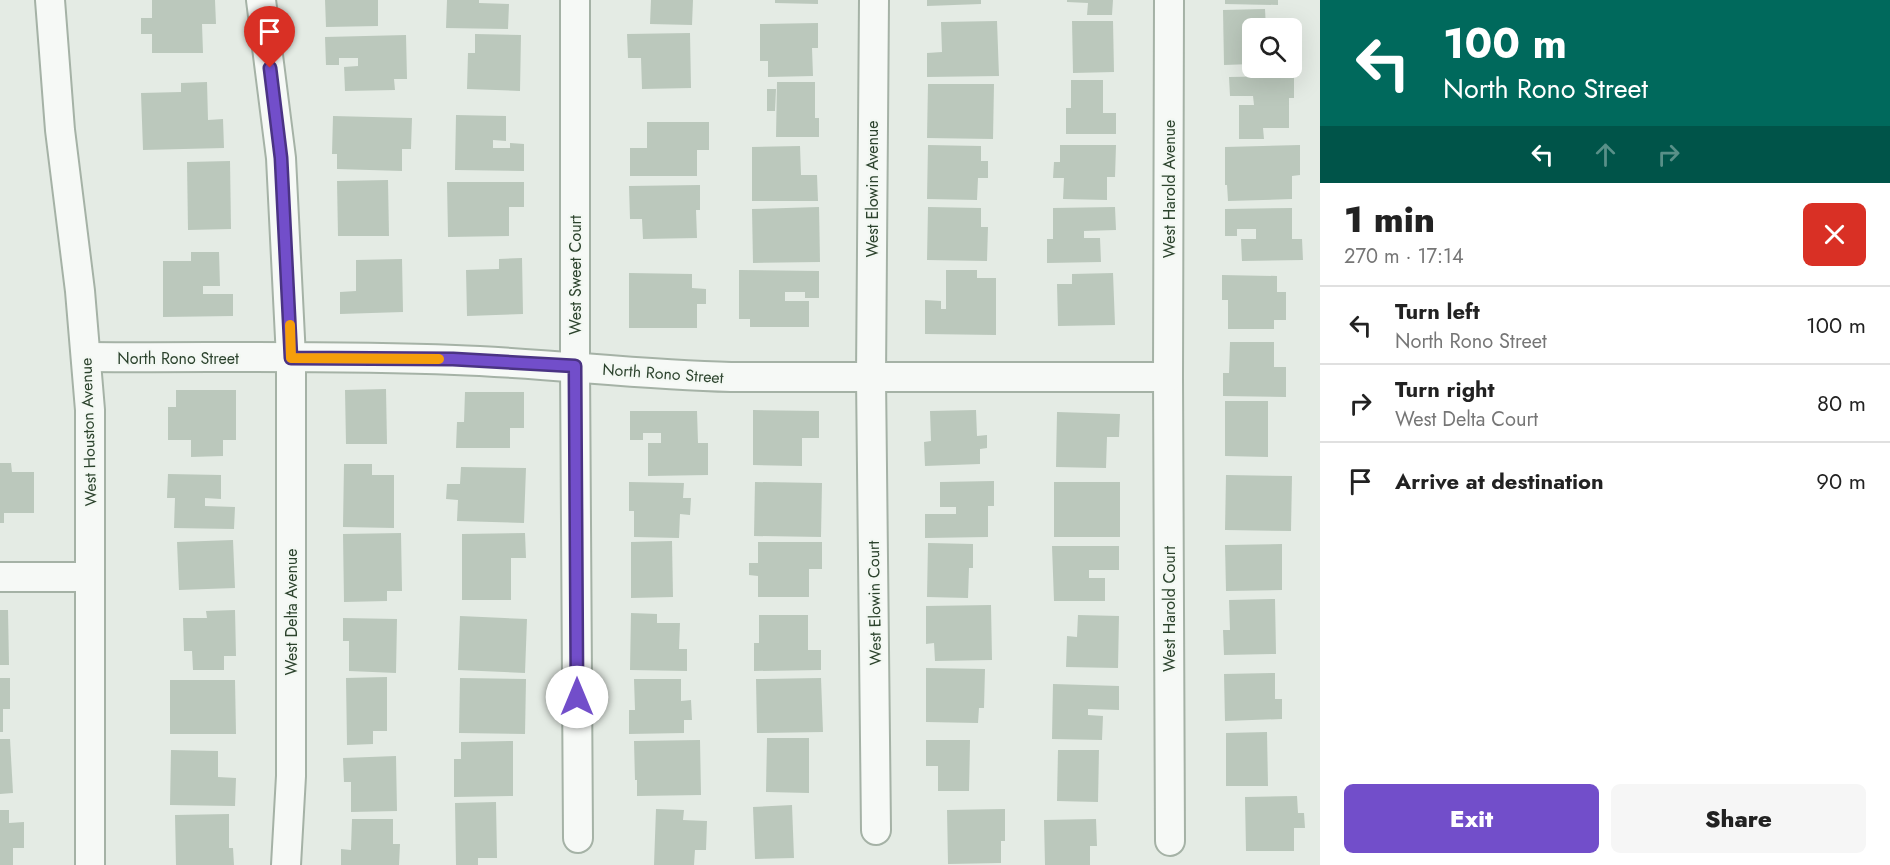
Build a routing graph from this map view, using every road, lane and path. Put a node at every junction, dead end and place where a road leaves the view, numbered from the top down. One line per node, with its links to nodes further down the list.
1 (50, 0): 6 (street, West Houston Avenue)
2 (261, 0): 7 (street, West Delta Avenue)
3 (575, 0): 8 (street, West Sweet Court)
4 (874, 0): 9 (street, West Elowin Avenue)
5 (1169, 0): 10 (street, West Harold Avenue)
6 (87, 357): 7 (street, North Rono Street); 12 (street, West Houston Avenue)
7 (291, 358): 8 (street, North Rono Street); 17 (street, West Delta Avenue)
8 (575, 366): 9 (street, North Rono Street); 14 (street, West Sweet Court)
9 (871, 377): 10 (street, North Rono Street); 13 (street, West Elowin Court)
10 (1168, 377): 15 (street, West Harold Court)
11 (0, 576): 12 (street)
12 (90, 577): 16 (street, West Houston Avenue)
13 (876, 830)
14 (578, 838)
15 (1170, 842)
16 (90, 865)
17 (286, 865)

